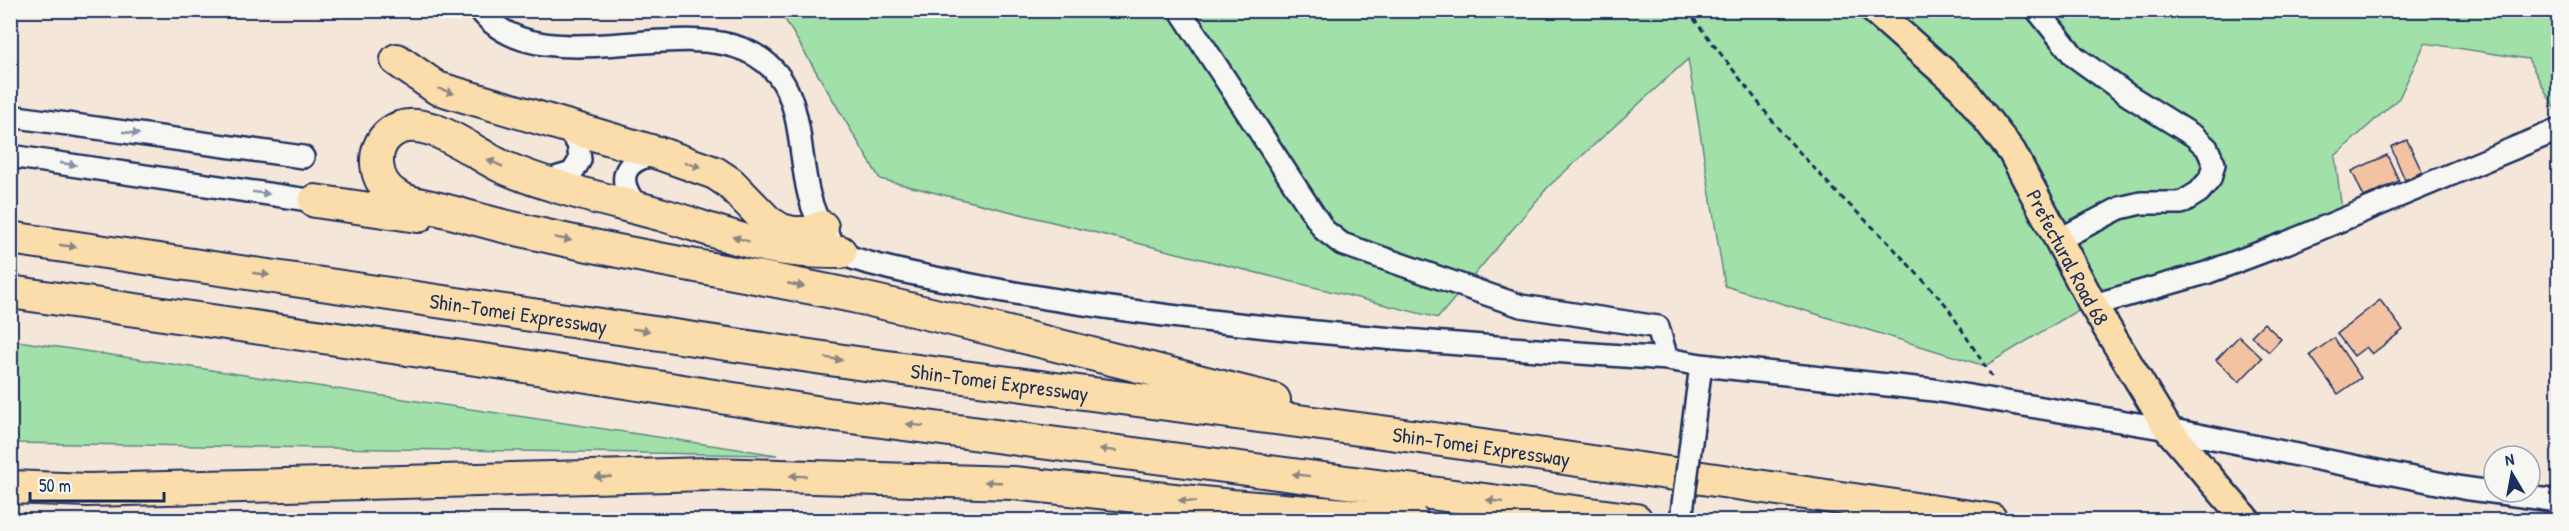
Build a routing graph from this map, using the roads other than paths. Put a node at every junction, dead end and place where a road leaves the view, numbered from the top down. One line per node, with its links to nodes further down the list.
1 (480, 10): 15 (street)
2 (1180, 10): 22 (street)
3 (1874, 10): 18 (main road, Prefectural Road 68)
4 (2037, 10): 18 (street)
5 (397, 60): 7 (highway, one-way to 7)
6 (10, 116): 11 (street, one-way to 11)
7 (564, 126): 9 (highway); 12 (street)
8 (2559, 130): 21 (street)
9 (662, 154): 14 (street); 15 (highway, one-way to 15)
10 (10, 156): 13 (street, one-way to 13)
11 (303, 157)
12 (542, 182): 14 (highway); 16 (highway, one-way to 16)
13 (315, 201): 16 (highway)
14 (639, 208): 19 (highway, one-way to 14)
15 (822, 227): 19 (street)
16 (519, 230): 25 (highway, one-way to 25)
17 (10, 238): 25 (highway, Shin-Tomei Expressway, one-way to 25)
18 (2058, 240): 21 (main road, Prefectural Road 68)
19 (840, 252): 22 (street)
20 (10, 292): 29 (highway, one-way to 20)
21 (2093, 305): 24 (main road, Prefectural Road 68)
22 (1667, 359): 23 (street)
23 (1701, 364): 24 (street); 30 (street, bridge)
24 (2168, 429): 27 (street); 32 (main road, Prefectural Road 68)
25 (1427, 438): 31 (highway, Shin-Tomei Expressway)
26 (10, 487): 28 (highway, one-way to 26)
27 (2559, 501)
28 (1412, 520)
29 (1636, 520)
30 (1681, 520)
31 (1990, 520)
32 (2246, 520)

